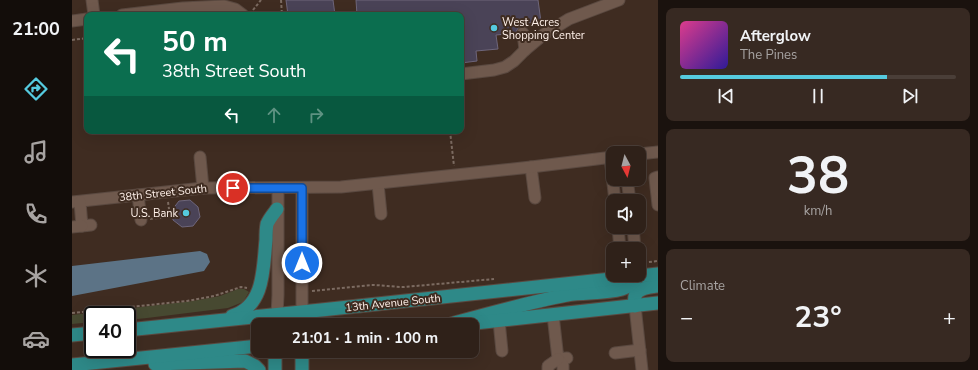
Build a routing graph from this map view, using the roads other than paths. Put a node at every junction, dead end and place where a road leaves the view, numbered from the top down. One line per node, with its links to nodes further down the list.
1 (92, 0): 3 (street)
2 (619, 0): 9 (street)
3 (94, 12)
4 (148, 12): 5 (street)
5 (248, 12)
6 (84, 19): 7 (street)
7 (72, 21)
8 (522, 33): 9 (street)
9 (525, 50): 10 (street)
10 (464, 74)
11 (658, 152): 12 (street)
12 (646, 153)
13 (200, 157): 18 (street)
14 (606, 158): 15 (street, 38th Street South)
15 (531, 167): 17 (street, 38th Street South); 22 (street)
16 (658, 177): 24 (street)
17 (378, 184): 20 (street, 38th Street South); 26 (street)
18 (203, 188): 19 (street, 38th Street South); 21 (street, 38th Street South)
19 (278, 188): 20 (street, 38th Street South); 25 (street)
20 (302, 188): 38 (street)
21 (138, 195): 23 (street, 38th Street South); 27 (street)
22 (535, 198)
23 (76, 202): 28 (street)
24 (658, 205)
25 (277, 209): 37 (street); 41 (main road)
26 (381, 214)
27 (141, 220)
28 (82, 226)
29 (646, 273): 30 (main road, 13th Avenue South)
30 (658, 274)
31 (606, 278): 38 (main road, 13th Avenue South)
32 (632, 282): 39 (main road)
33 (658, 286): 35 (main road)
34 (658, 303): 35 (main road)
35 (635, 306): 36 (main road); 48 (street)
36 (553, 315): 42 (main road); 54 (street)
37 (277, 318)
38 (302, 318)
39 (472, 318)
40 (251, 320): 41 (main road, 13th Avenue South)
41 (217, 321): 44 (main road, 13th Avenue South)
42 (499, 321): 43 (main road); 49 (street)
43 (479, 323)
44 (136, 329)
45 (84, 334): 46 (main road)
46 (72, 335)
47 (251, 347): 53 (main road)
48 (640, 350): 50 (street); 62 (street)
49 (502, 351)
50 (615, 353)
51 (275, 358): 57 (main road)
52 (302, 358): 58 (main road)
53 (99, 362): 55 (main road); 56 (main road)
54 (561, 362): 59 (street); 60 (street); 61 (street)
55 (72, 364)
56 (259, 370)
57 (274, 370)
58 (302, 370)
59 (548, 370)
60 (553, 370)
61 (563, 370)
62 (642, 370)

